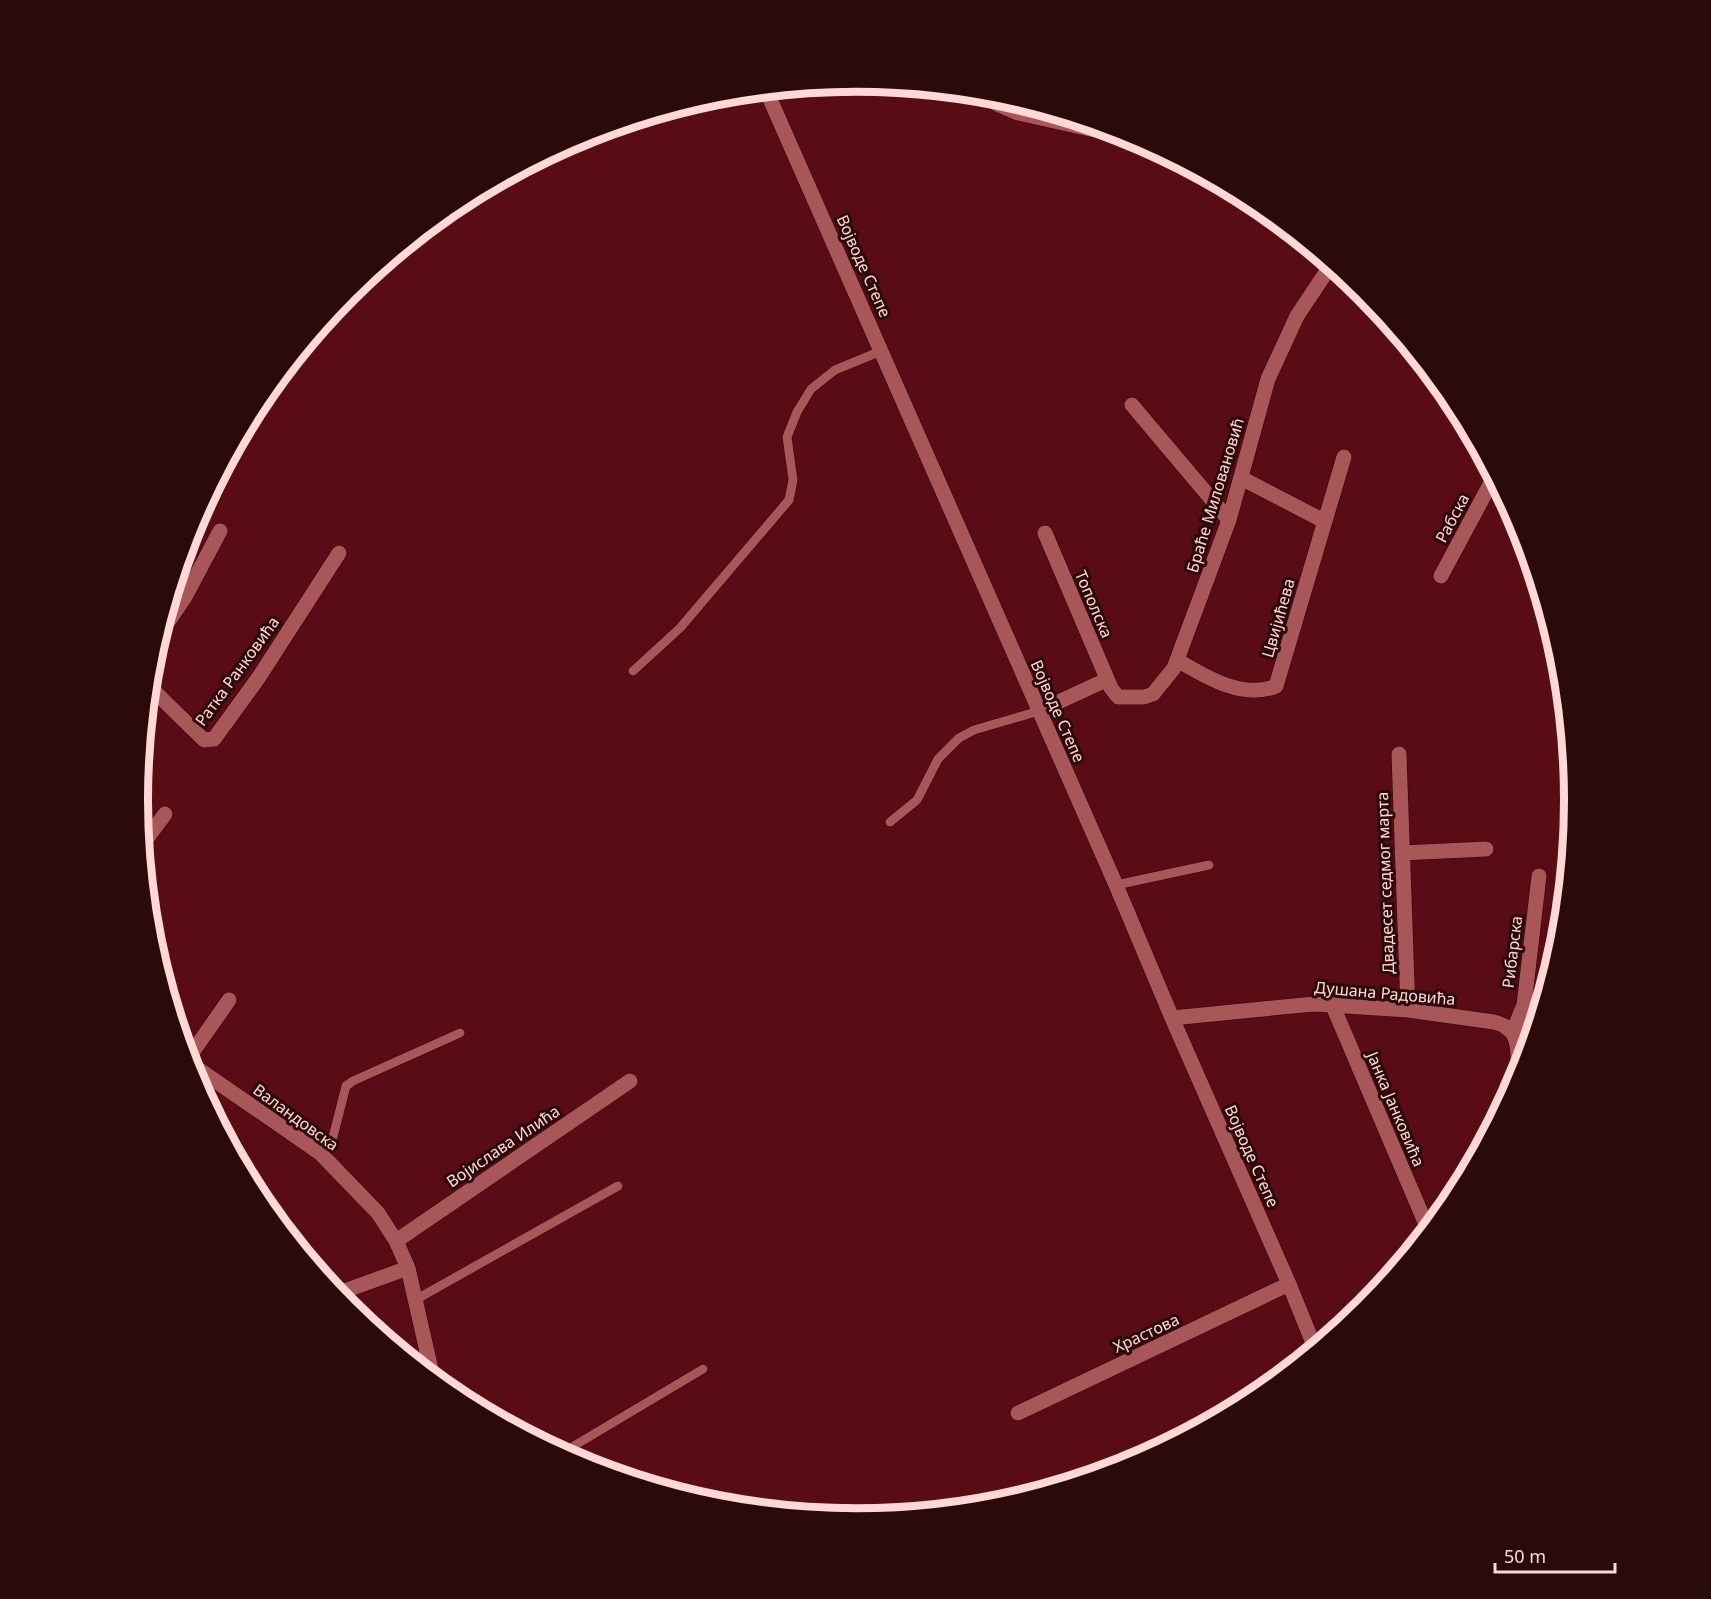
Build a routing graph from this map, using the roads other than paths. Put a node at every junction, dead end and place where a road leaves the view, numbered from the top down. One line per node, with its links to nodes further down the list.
1 (769, 97): 5 (street, Војводе Степе)
2 (1006, 108): 3 (street)
3 (1062, 123)
4 (1327, 271): 8 (street, Браће Миловановић)
5 (881, 351): 18 (lane); 21 (street, Војводе Степе)
6 (1132, 405): 10 (street)
7 (1344, 457): 11 (street, Цвијићева)
8 (1241, 478): 10 (street, Браће Миловановић); 11 (street)
9 (1490, 485): 15 (street, Рабска)
10 (1229, 520): 17 (street, Браће Миловановић)
11 (1324, 521): 17 (street, Цвијићева)
12 (220, 531): 16 (street)
13 (1045, 533): 19 (street, Тополска)
14 (339, 553): 20 (street, Ратка Ранковића)
15 (1441, 576)
16 (172, 615)
17 (1177, 660): 19 (street, Браће Миловановић)
18 (633, 671)
19 (1109, 684): 21 (street)
20 (156, 693)
21 (1039, 711): 24 (lane); 30 (street, Војводе Степе)
22 (1399, 754): 27 (street, Двадесет седмог марта)
23 (165, 814): 25 (street)
24 (890, 822)
25 (149, 835)
26 (1486, 849): 27 (street)
27 (1402, 853): 33 (street, Двадесет седмог марта)
28 (1209, 865): 30 (lane)
29 (1539, 876): 35 (street, Рибарска)
30 (1116, 885): 34 (street, Војводе Степе)
31 (229, 1000): 38 (street)
32 (1332, 1004): 33 (street, Душана Радовића); 34 (street, Душана Радовића); 43 (street, Јанка Јанковића)
33 (1408, 1010): 35 (street, Душана Радовића)
34 (1172, 1018): 46 (street, Војводе Степе)
35 (1513, 1031): 37 (street)
36 (460, 1033): 41 (lane)
37 (1517, 1051)
38 (194, 1052)
39 (201, 1070): 41 (street, Валандовска)
40 (630, 1081): 44 (street, Војислава Илића)
41 (320, 1153): 44 (street, Валандовска)
42 (618, 1186): 48 (lane)
43 (1424, 1221)
44 (396, 1240): 45 (street, Валандовска)
45 (408, 1268): 47 (street); 48 (street, Валандовска)
46 (1289, 1284): 49 (street, Војводе Степе); 52 (street, Храстова)
47 (346, 1290)
48 (415, 1300): 50 (street, Валандовска)
49 (1312, 1340)
50 (422, 1359)
51 (704, 1369): 53 (lane)
52 (1018, 1413)
53 (571, 1448)

